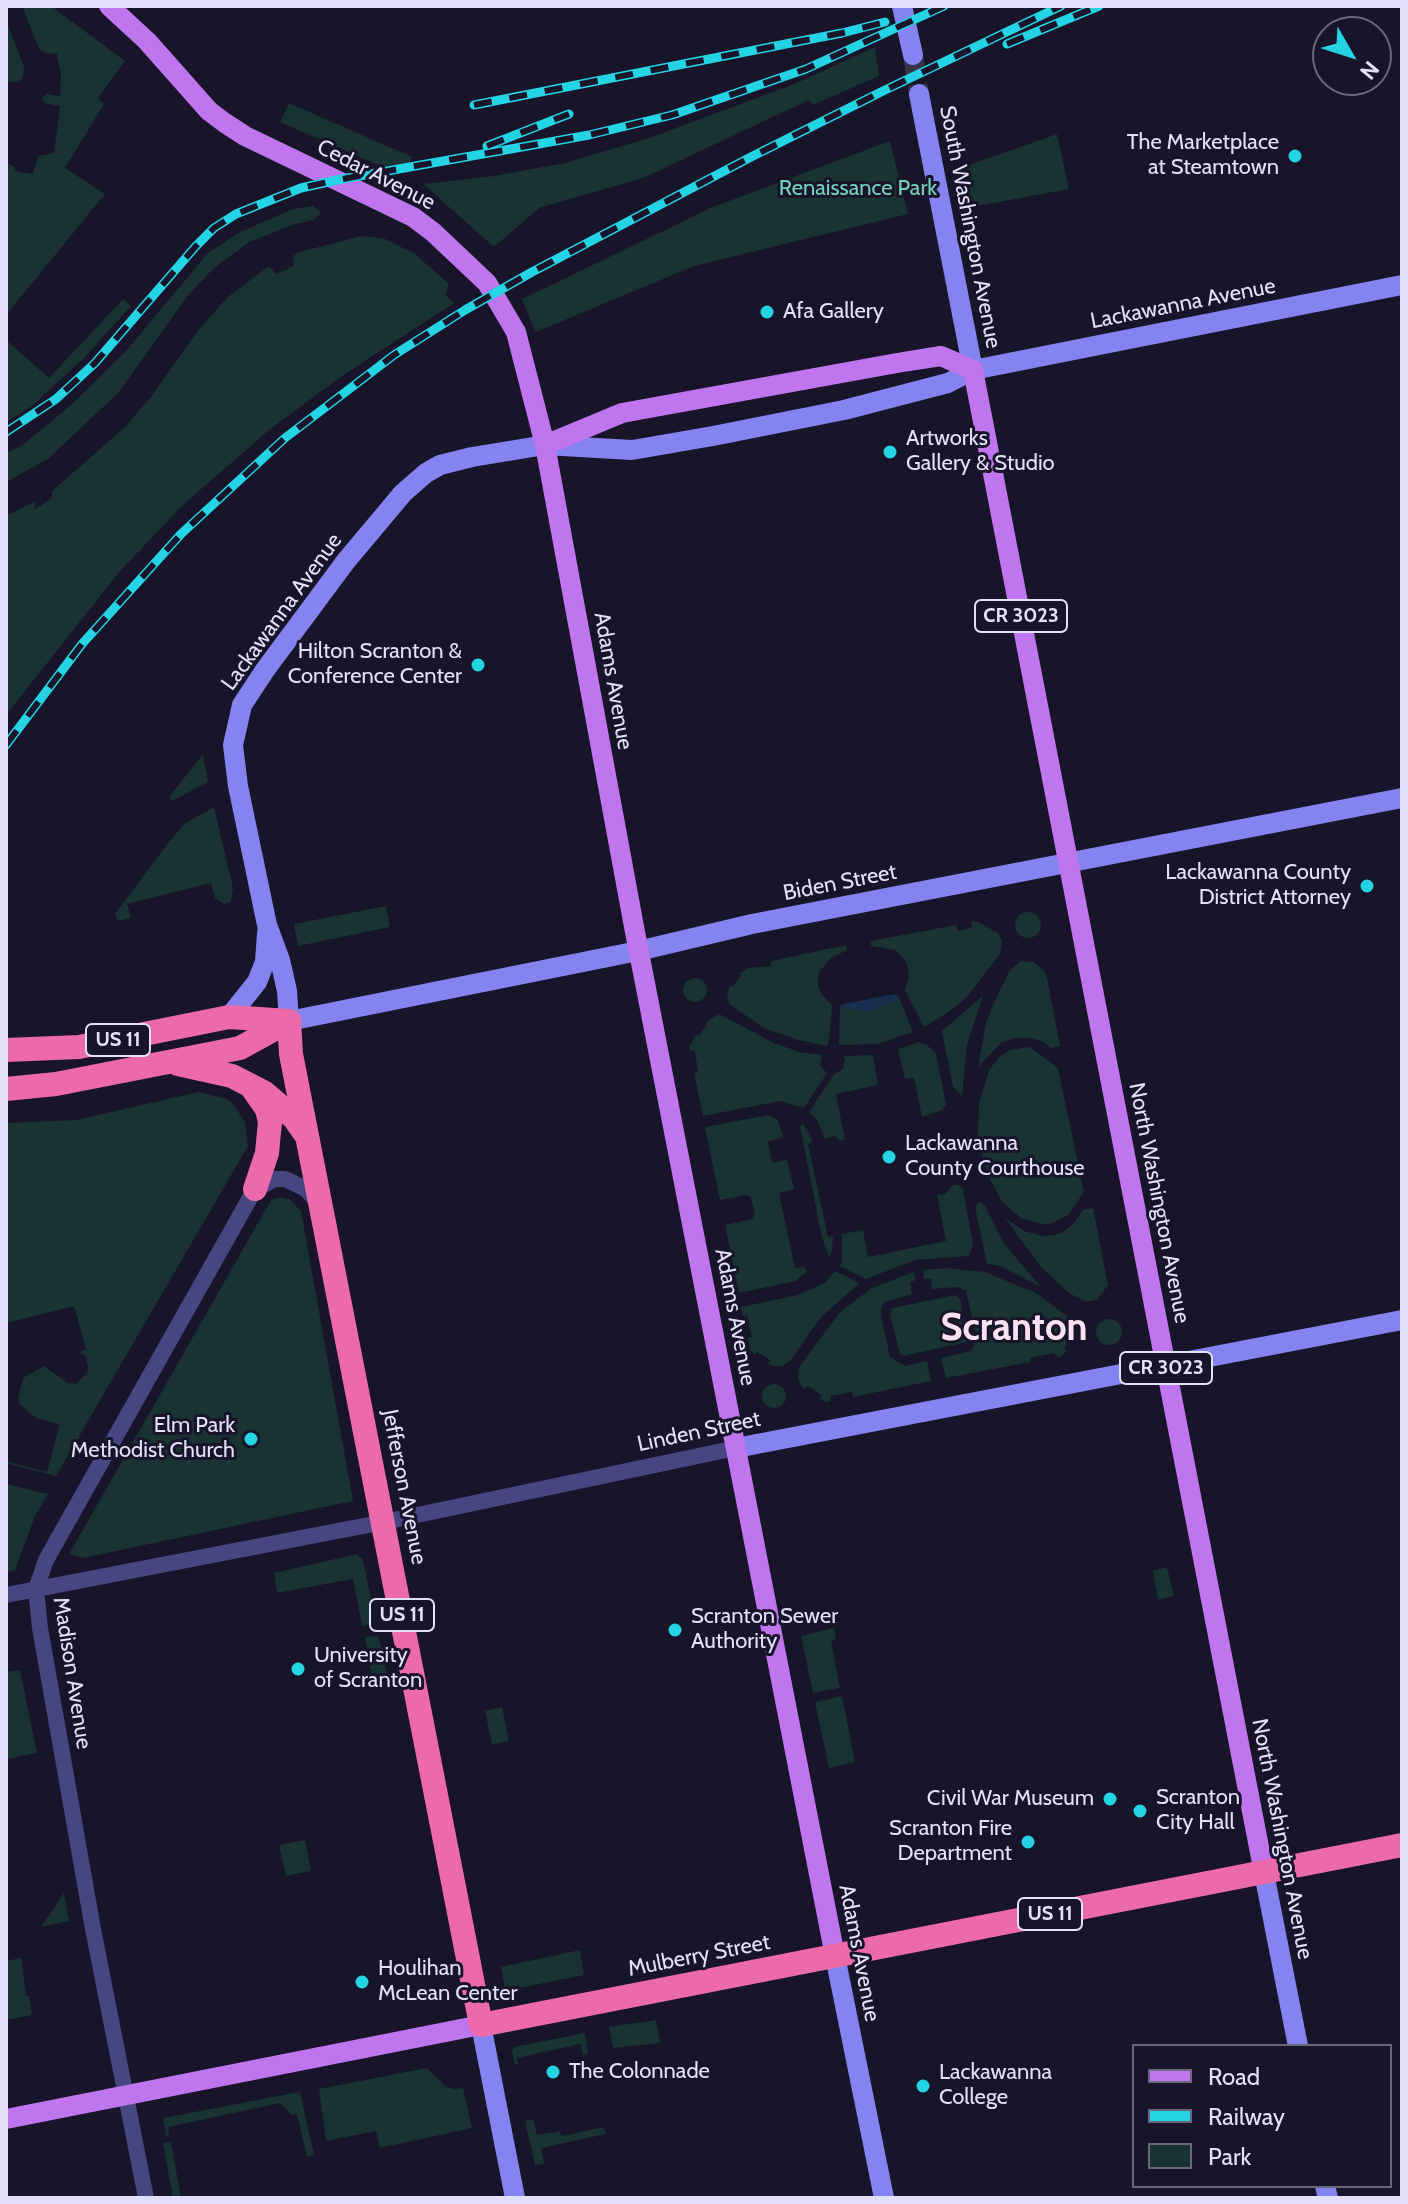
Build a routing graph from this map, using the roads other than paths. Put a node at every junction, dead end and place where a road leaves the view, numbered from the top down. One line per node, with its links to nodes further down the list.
1 (109, 6): 7 (main road, Cedar Avenue)
2 (902, 6): 3 (main road)
3 (913, 55)
4 (919, 94): 6 (main road, South Washington Avenue)
5 (1402, 285): 6 (main road, Lackawanna Avenue)
6 (973, 370): 7 (main road, Lackawanna Avenue); 7 (main road, Lackawanna Avenue); 9 (main road, North Washington Avenue / CR 3023)
7 (545, 445): 10 (main road, Lackawanna Avenue); 11 (main road, Adams Avenue)
8 (1402, 798): 9 (main road, Biden Street)
9 (1069, 862): 11 (main road, Biden Street); 22 (main road, North Washington Avenue / CR 3023)
10 (267, 925): 12 (main road, Lackawanna Avenue); 13 (main road, Lackawanna Avenue)
11 (638, 951): 13 (main road, Biden Street); 23 (main road, Adams Avenue)
12 (229, 1017): 13 (highway, US 11); 14 (highway, US 11)
13 (289, 1021): 15 (highway); 18 (highway, Jefferson Avenue / US 11)
14 (6, 1050)
15 (166, 1062): 16 (highway, US 11); 17 (highway, US 11)
16 (249, 1084): 18 (highway, US 11); 19 (highway)
17 (6, 1089)
18 (308, 1137): 20 (highway, Jefferson Avenue / US 11)
19 (255, 1189): 20 (street); 25 (street, Madison Avenue)
20 (322, 1208): 24 (highway, Jefferson Avenue / US 11)
21 (1402, 1320): 22 (main road, Linden Street)
22 (1165, 1366): 23 (main road, Linden Street); 28 (main road, North Washington Avenue / CR 3023)
23 (746, 1446): 24 (street, Linden Street); 29 (main road, Adams Avenue)
24 (384, 1522): 25 (street, Linden Street); 30 (highway, Jefferson Avenue / US 11)
25 (36, 1589): 26 (street, Linden Street); 32 (street, Madison Avenue)
26 (6, 1595)
27 (1402, 1845): 28 (highway, Mulberry Street / US 11)
28 (1264, 1873): 29 (highway, Mulberry Street / US 11); 31 (main road, North Washington Avenue / CR 3023)
29 (835, 1956): 30 (highway, Mulberry Street / US 11); 36 (main road, Adams Avenue)
30 (481, 2025): 32 (main road, Mulberry Street); 35 (main road, Jefferson Avenue)
31 (1298, 2044)
32 (126, 2096): 33 (main road, Mulberry Street); 34 (street, Madison Avenue)
33 (6, 2119)
34 (146, 2198)
35 (515, 2198)
36 (884, 2198)

